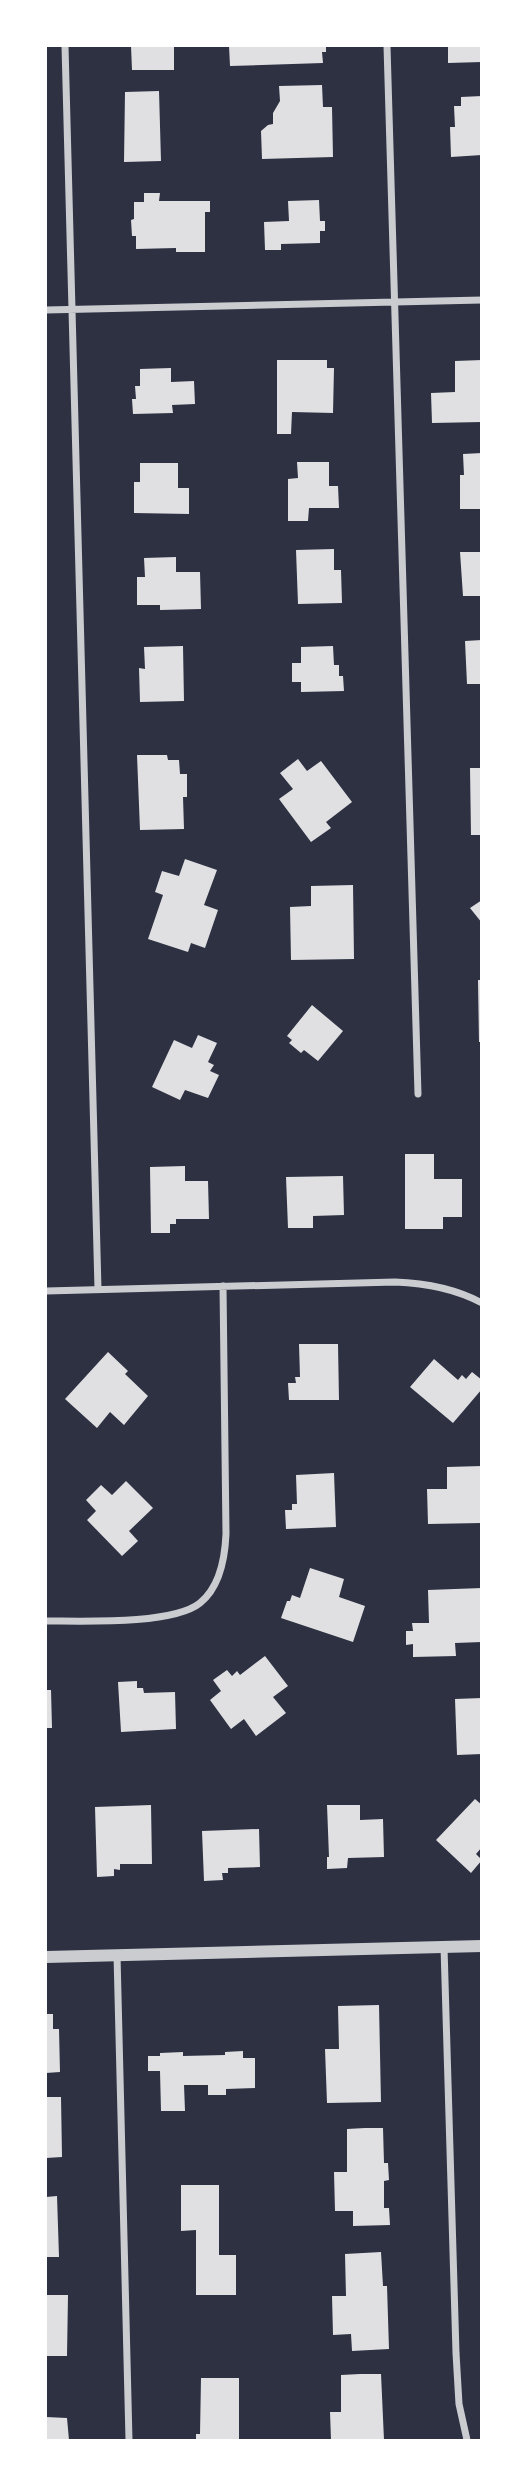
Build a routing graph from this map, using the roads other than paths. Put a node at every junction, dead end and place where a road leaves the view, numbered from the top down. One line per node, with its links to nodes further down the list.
1 (65, 46): 6 (street)
2 (387, 46): 4 (street)
3 (481, 300): 4 (street)
4 (395, 302): 6 (street); 7 (street)
5 (46, 310): 6 (street)
6 (72, 310): 9 (street)
7 (418, 1094)
8 (223, 1286): 9 (street); 11 (street); 12 (street)
9 (99, 1289): 10 (street)
10 (46, 1291)
11 (481, 1303)
12 (46, 1622)
13 (481, 1946): 14 (street)
14 (444, 1947): 15 (street); 18 (street)
15 (117, 1955): 16 (street); 17 (street)
16 (46, 1957)
17 (129, 2441)
18 (467, 2441)

